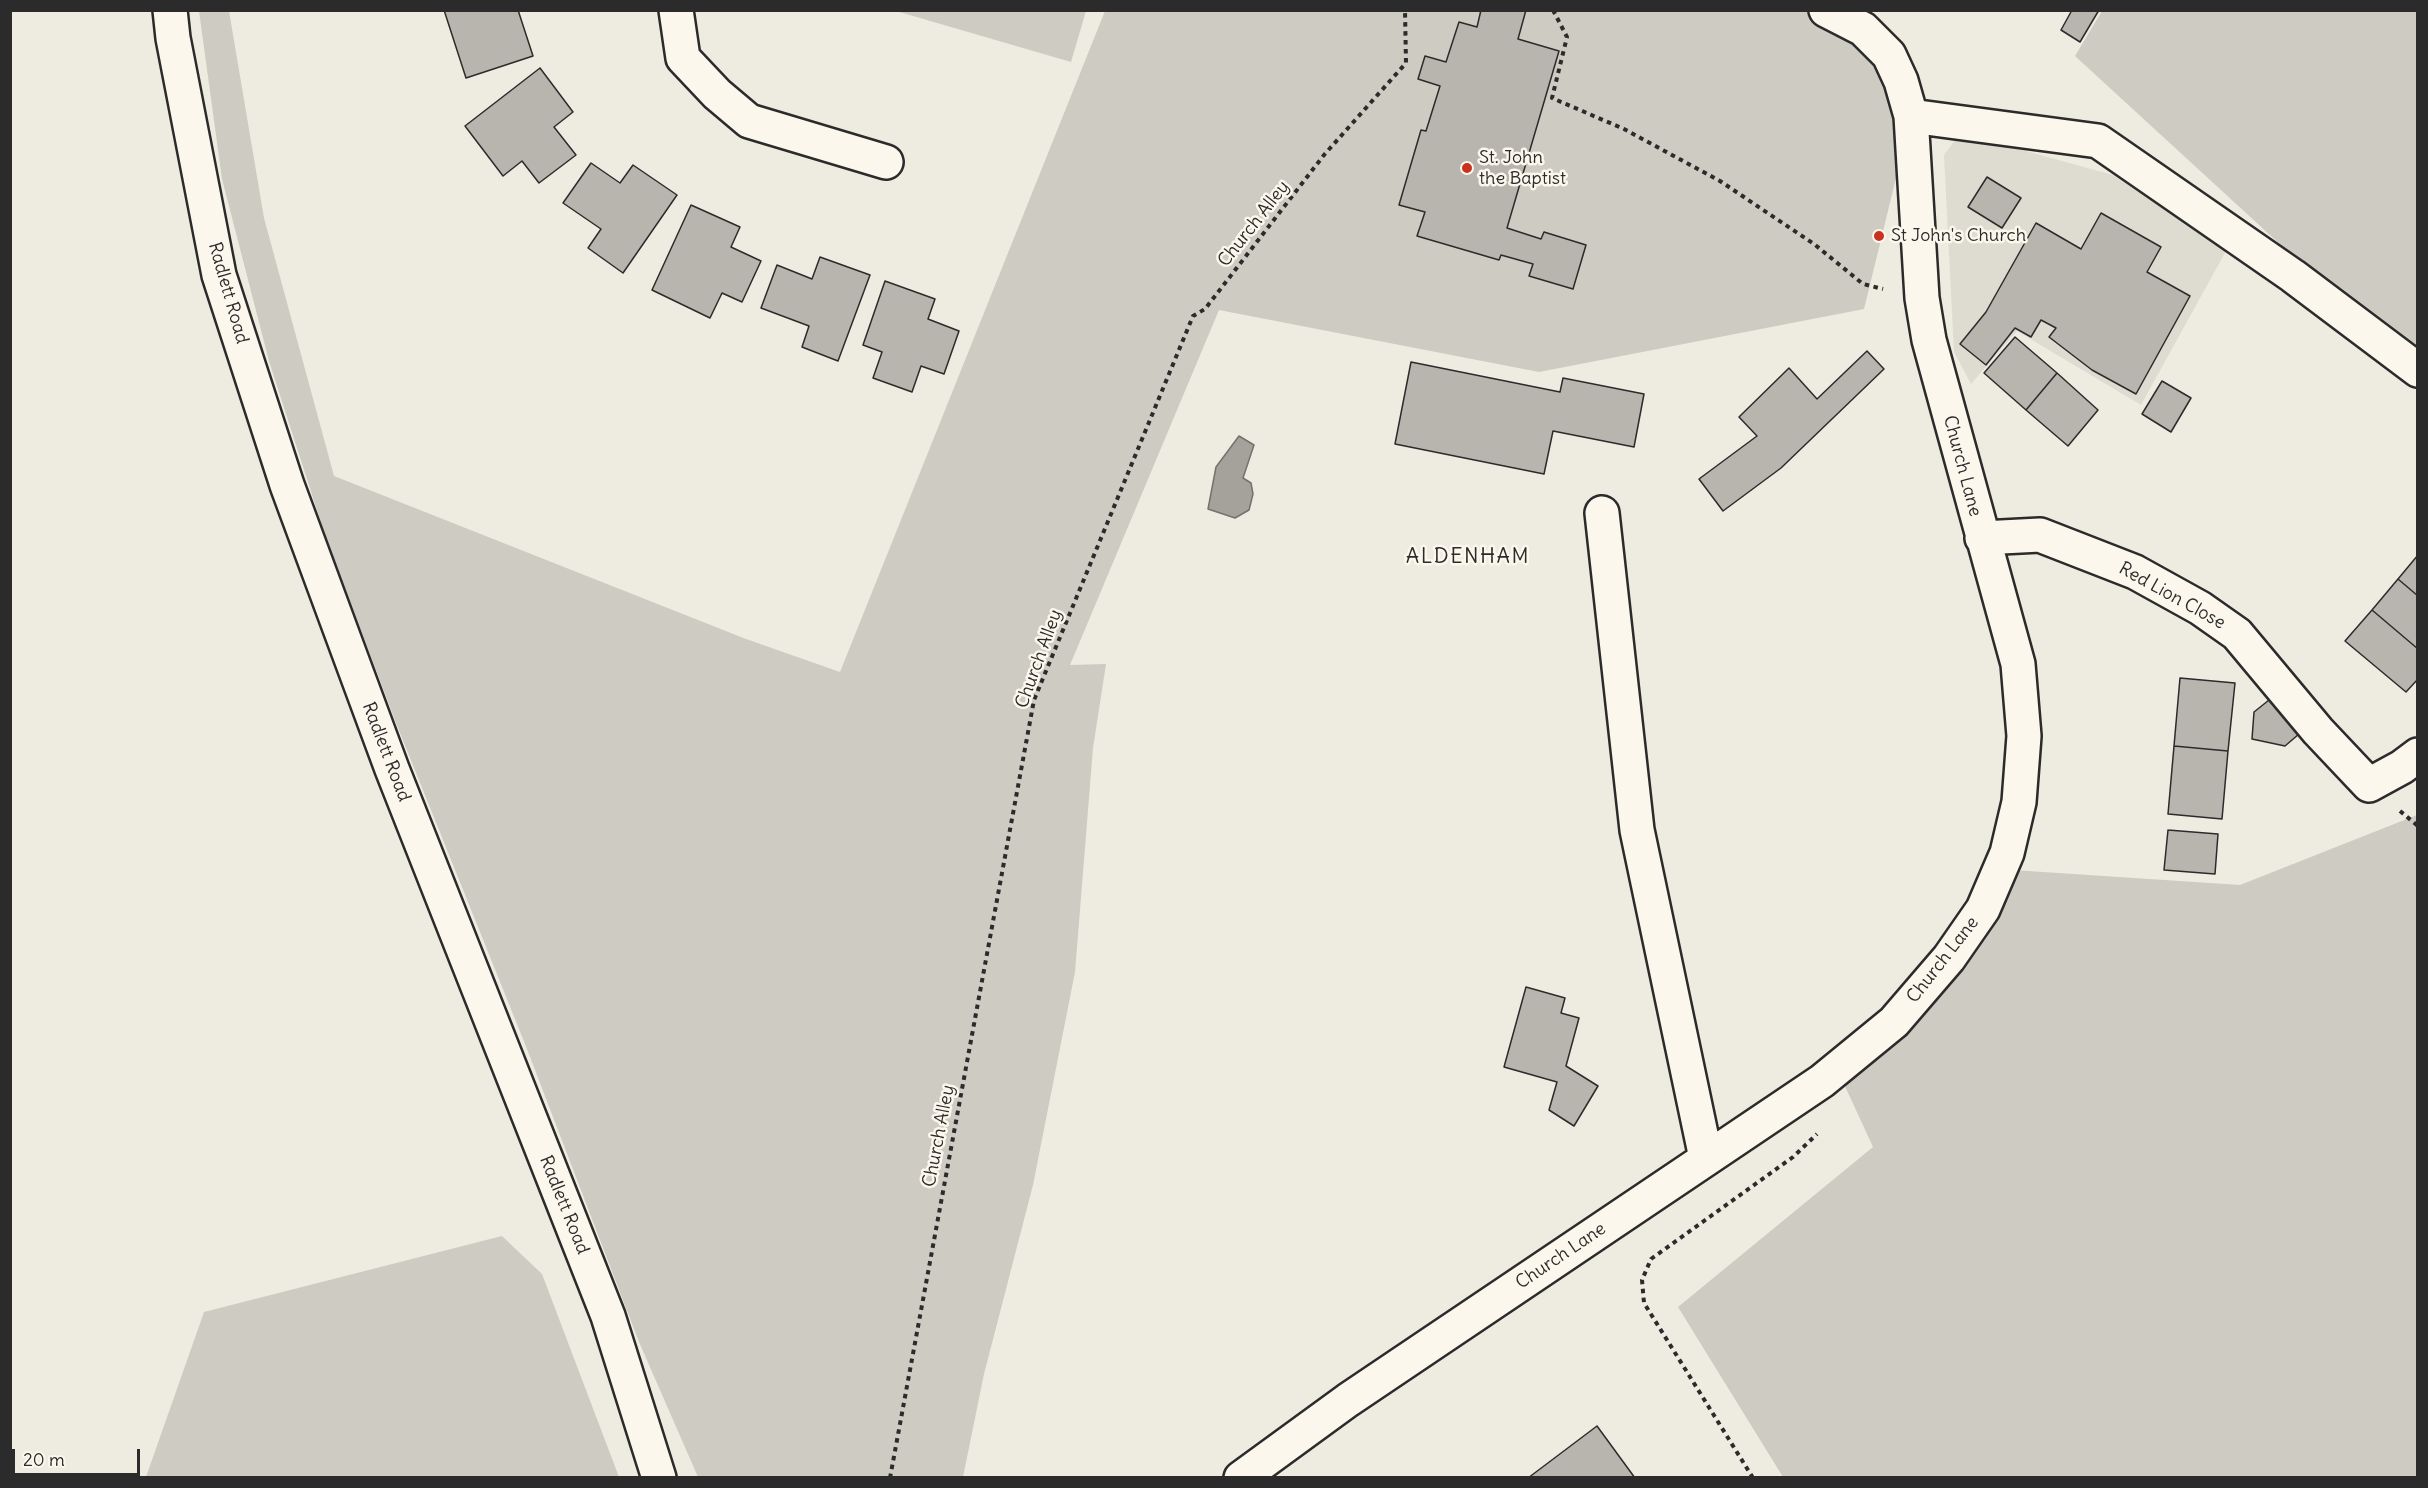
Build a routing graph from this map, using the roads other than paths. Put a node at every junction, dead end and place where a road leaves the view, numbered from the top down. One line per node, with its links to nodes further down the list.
1 (171, 10): 12 (street, Radlett Road)
2 (676, 10): 6 (street)
3 (1826, 10): 4 (street, Church Lane)
4 (1868, 20): 5 (street, Church Lane)
5 (1911, 116): 7 (street); 9 (street, Church Lane)
6 (886, 162)
7 (2418, 370)
8 (1602, 513): 11 (street)
9 (1982, 538): 10 (street, Red Lion Close); 11 (street, Church Lane)
10 (2418, 754)
11 (1706, 1158): 13 (street, Church Lane)
12 (659, 1478)
13 (1241, 1478)

